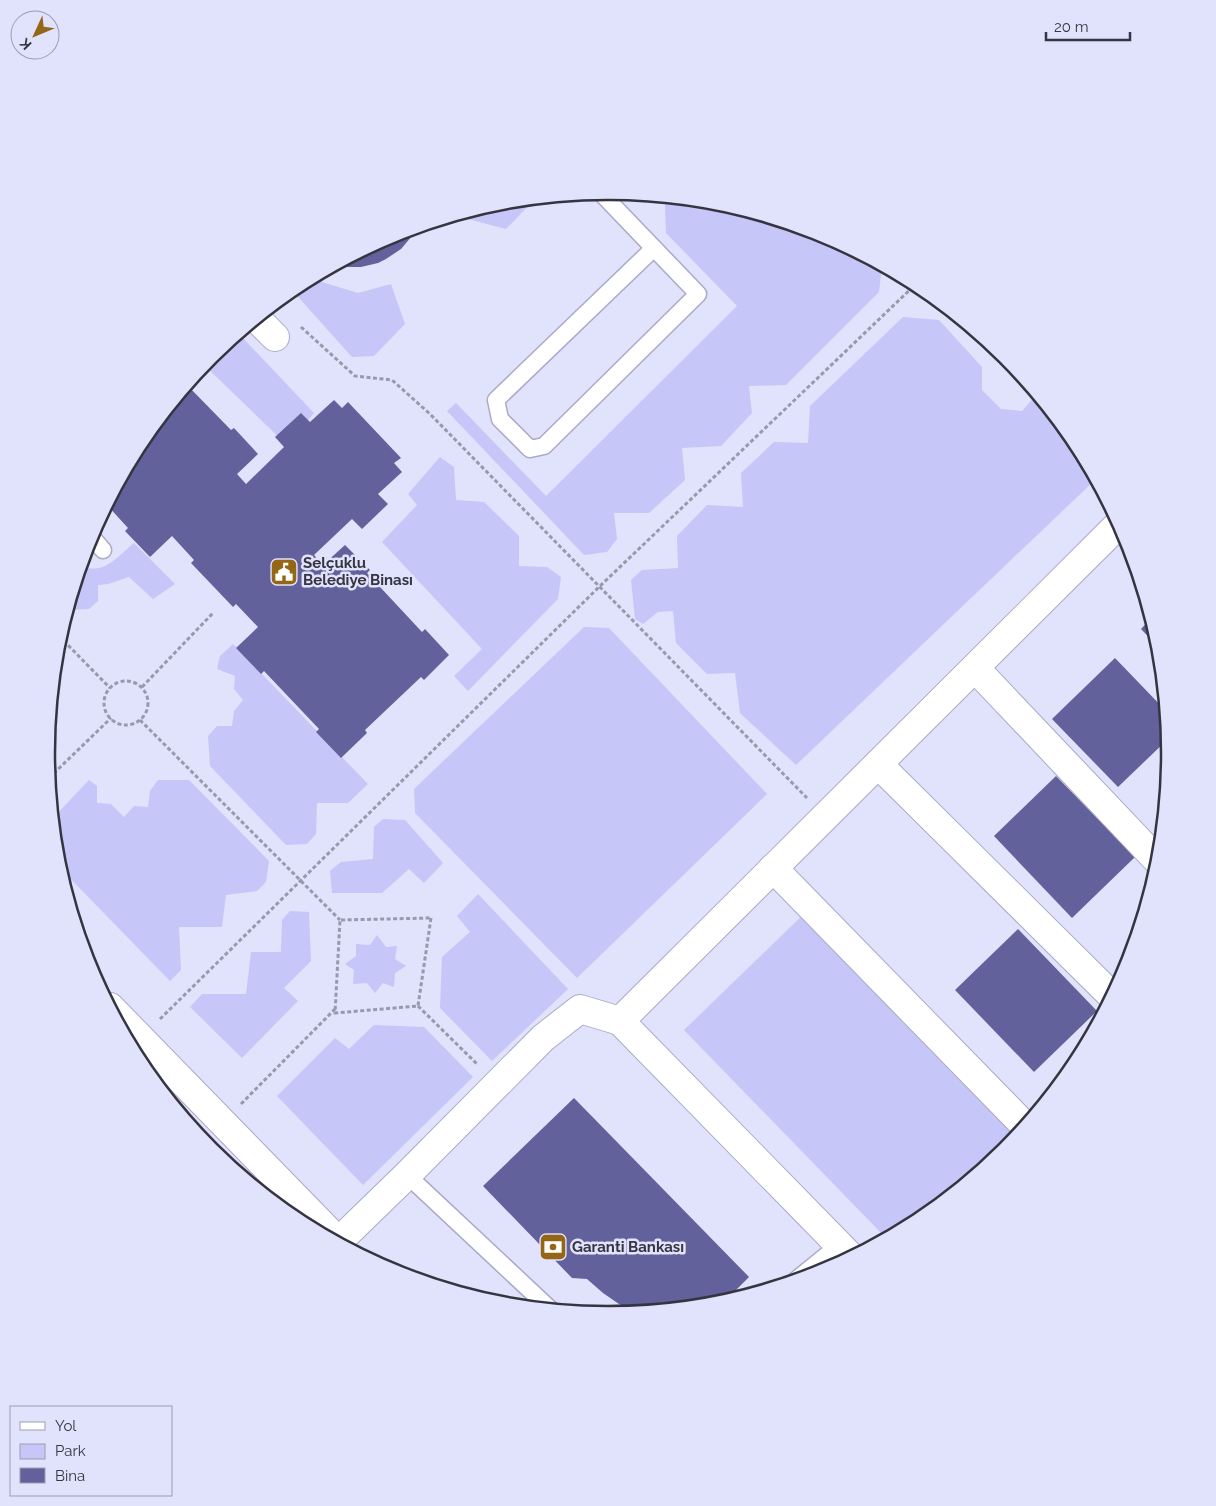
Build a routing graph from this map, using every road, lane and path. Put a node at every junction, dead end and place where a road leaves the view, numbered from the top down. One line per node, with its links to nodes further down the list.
1 (609, 200): 2 (lane)
2 (654, 248): 2 (lane)
3 (910, 290): 9 (path)
4 (263, 321): 5 (street)
5 (286, 330): 9 (path)
6 (1114, 529): 12 (street)
7 (96, 542): 8 (lane)
8 (103, 550)
9 (599, 587): 19 (path); 22 (path)
10 (213, 613): 13 (path)
11 (66, 643): 14 (path)
12 (975, 668): 17 (street); 20 (street)
13 (142, 687): 14 (path); 16 (path)
14 (110, 688): 15 (path)
15 (111, 718): 16 (path); 18 (path)
16 (140, 720): 22 (path)
17 (878, 764): 19 (street); 24 (street)
18 (56, 772)
19 (825, 816): 21 (street)
20 (1151, 854)
21 (773, 868): 27 (street); 31 (street)
22 (301, 881): 23 (path); 29 (path)
23 (340, 920): 25 (path); 26 (path)
24 (1107, 991)
25 (418, 1006): 26 (path); 30 (path)
26 (335, 1008): 32 (path)
27 (620, 1021): 33 (street); 36 (street)
28 (125, 1023): 29 (street)
29 (140, 1038): 32 (street)
30 (482, 1068)
31 (1021, 1122)
32 (222, 1123): 34 (street)
33 (407, 1175): 35 (street); 38 (lane)
34 (324, 1227)
35 (343, 1239)
36 (845, 1251): 37 (lane)
37 (833, 1258)
38 (542, 1302)

